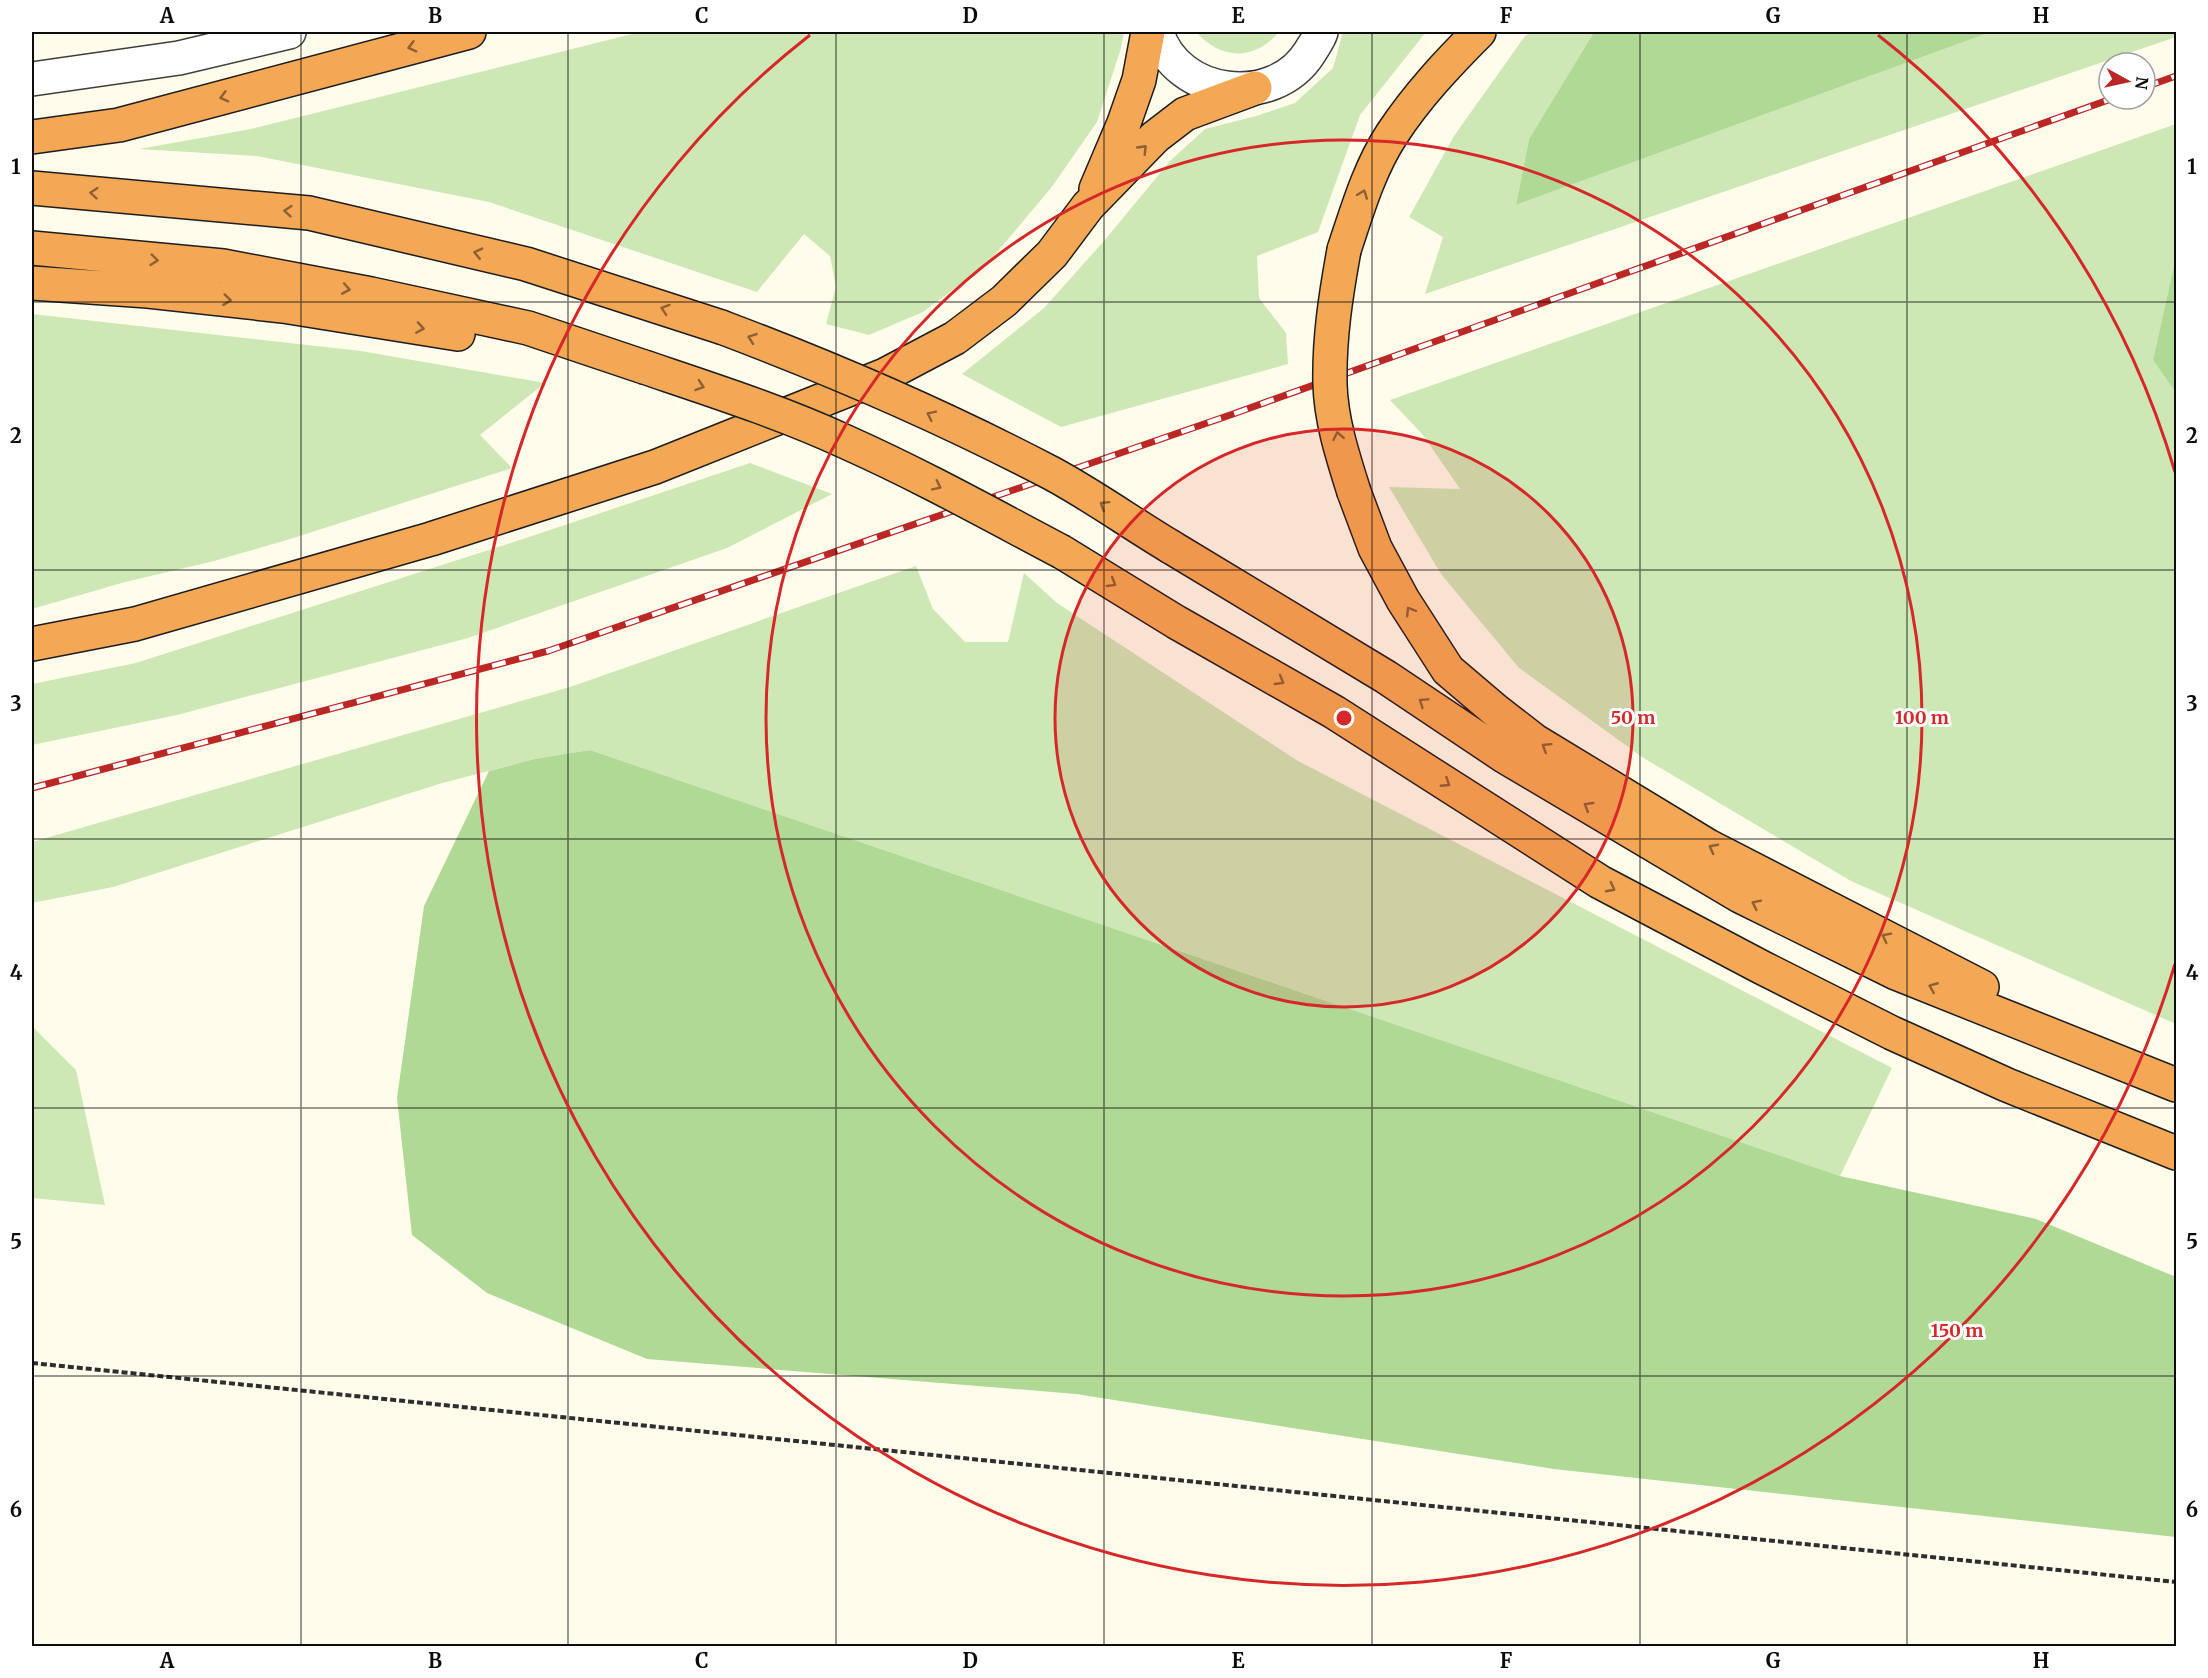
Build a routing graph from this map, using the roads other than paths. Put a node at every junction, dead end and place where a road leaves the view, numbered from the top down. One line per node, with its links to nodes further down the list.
1 (289, 32): 7 (street)
2 (469, 32): 9 (highway, one-way to 9)
3 (1148, 32): 11 (highway)
4 (1157, 32): 8 (street)
5 (1321, 32): 8 (street)
6 (1479, 32): 16 (highway, one-way to 6, bridge)
7 (32, 79)
8 (1255, 88): 11 (highway, one-way to 8)
9 (32, 137)
10 (32, 188): 16 (highway, one-way to 10, bridge)
11 (1088, 206): 15 (highway)
12 (32, 248): 14 (highway, one-way to 14)
13 (32, 283): 14 (highway, one-way to 14)
14 (594, 350): 17 (highway, one-way to 17, bridge)
15 (34, 643)
16 (2169, 1082)
17 (2176, 1153)

